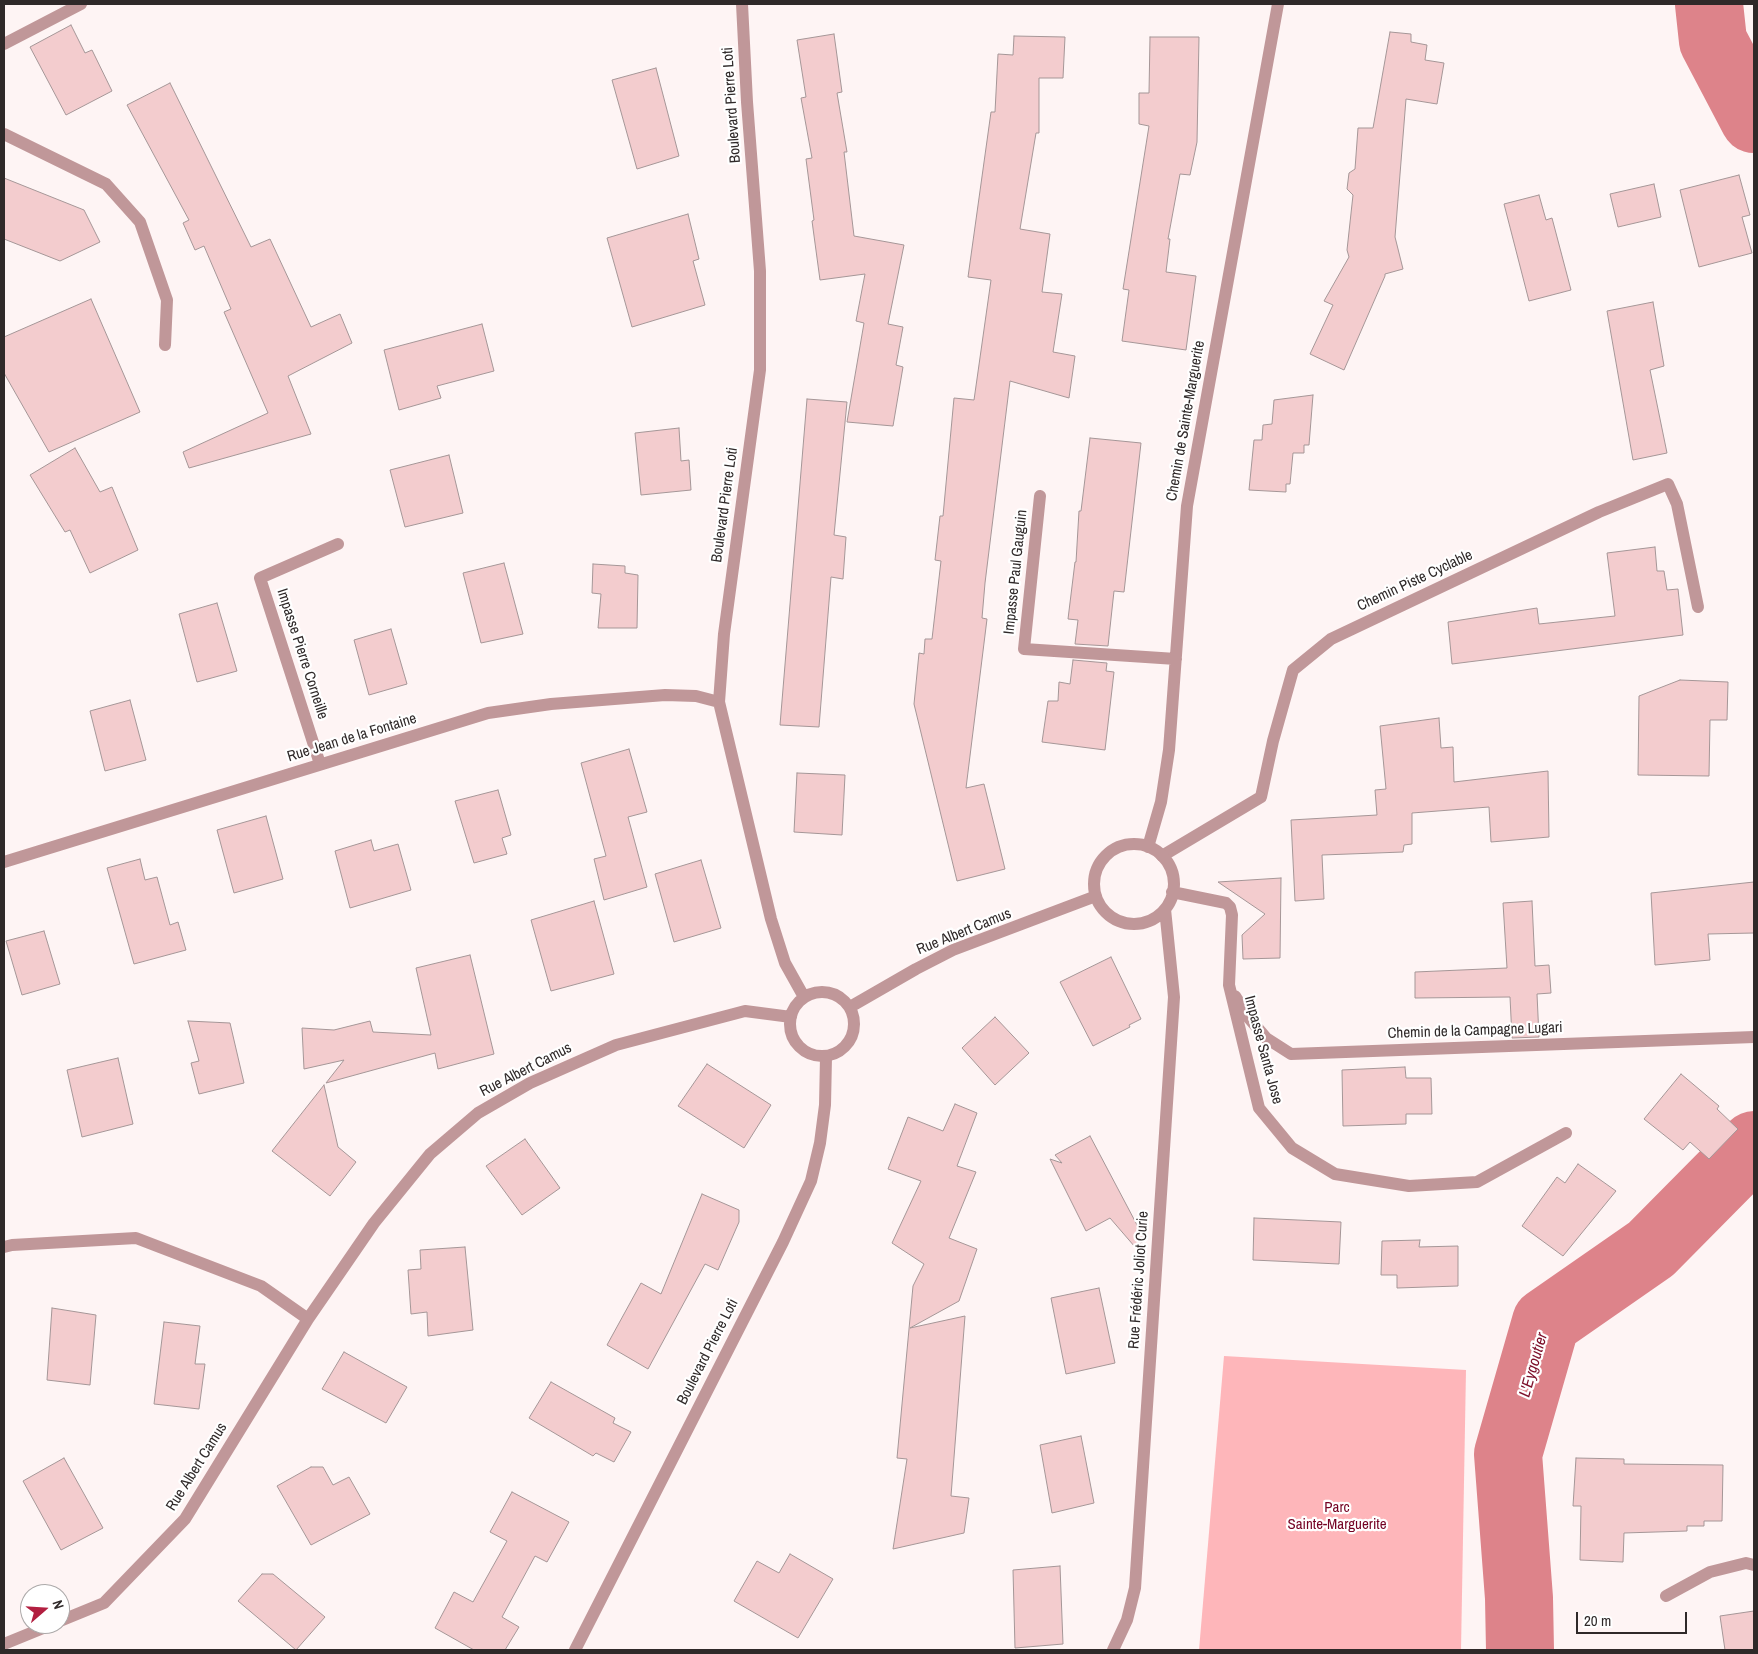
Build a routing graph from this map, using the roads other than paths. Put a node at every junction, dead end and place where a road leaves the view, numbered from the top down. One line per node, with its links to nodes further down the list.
1 (81, 4): 4 (street)
2 (742, 4): 11 (street, Boulevard Pierre Loti)
3 (1278, 4): 10 (street, Chemin de Sainte-Marguerite)
4 (4, 44)
5 (4, 134): 6 (street)
6 (165, 345)
7 (1040, 496): 10 (street, Impasse Paul Gauguin)
8 (338, 544): 12 (street, Impasse Pierre Corneille)
9 (1698, 606): 14 (street, Chemin Piste Cyclable)
10 (1176, 659): 13 (street, Chemin de Sainte-Marguerite)
11 (719, 702): 12 (street, Rue Jean de la Fontaine); 20 (street, Boulevard Pierre Loti)
12 (320, 764): 15 (street, Rue Jean de la Fontaine)
13 (1148, 847): 14 (street); 17 (street)
14 (1162, 856): 16 (street)
15 (4, 862)
16 (1172, 892): 18 (street); 19 (street, Impasse Santa Jose)
17 (1096, 896): 18 (street); 21 (street, Rue Albert Camus)
18 (1165, 909): 34 (street, Rue Frédéric Joliot Curie)
19 (1229, 985): 23 (street, Chemin de la Campagne Lugari); 25 (street, Impasse Santa Jose)
20 (804, 998): 21 (street); 22 (street)
21 (850, 1007): 24 (street)
22 (791, 1017): 24 (street); 27 (street, Rue Albert Camus)
23 (1754, 1037)
24 (826, 1056): 33 (street, Boulevard Pierre Loti)
25 (1566, 1133)
26 (4, 1247): 27 (street)
27 (308, 1319): 30 (street, Rue Albert Camus)
28 (1754, 1565): 29 (street)
29 (1666, 1596)
30 (70, 1617)
31 (28, 1634): 32 (street)
32 (4, 1644)
33 (575, 1650)
34 (1112, 1650)

